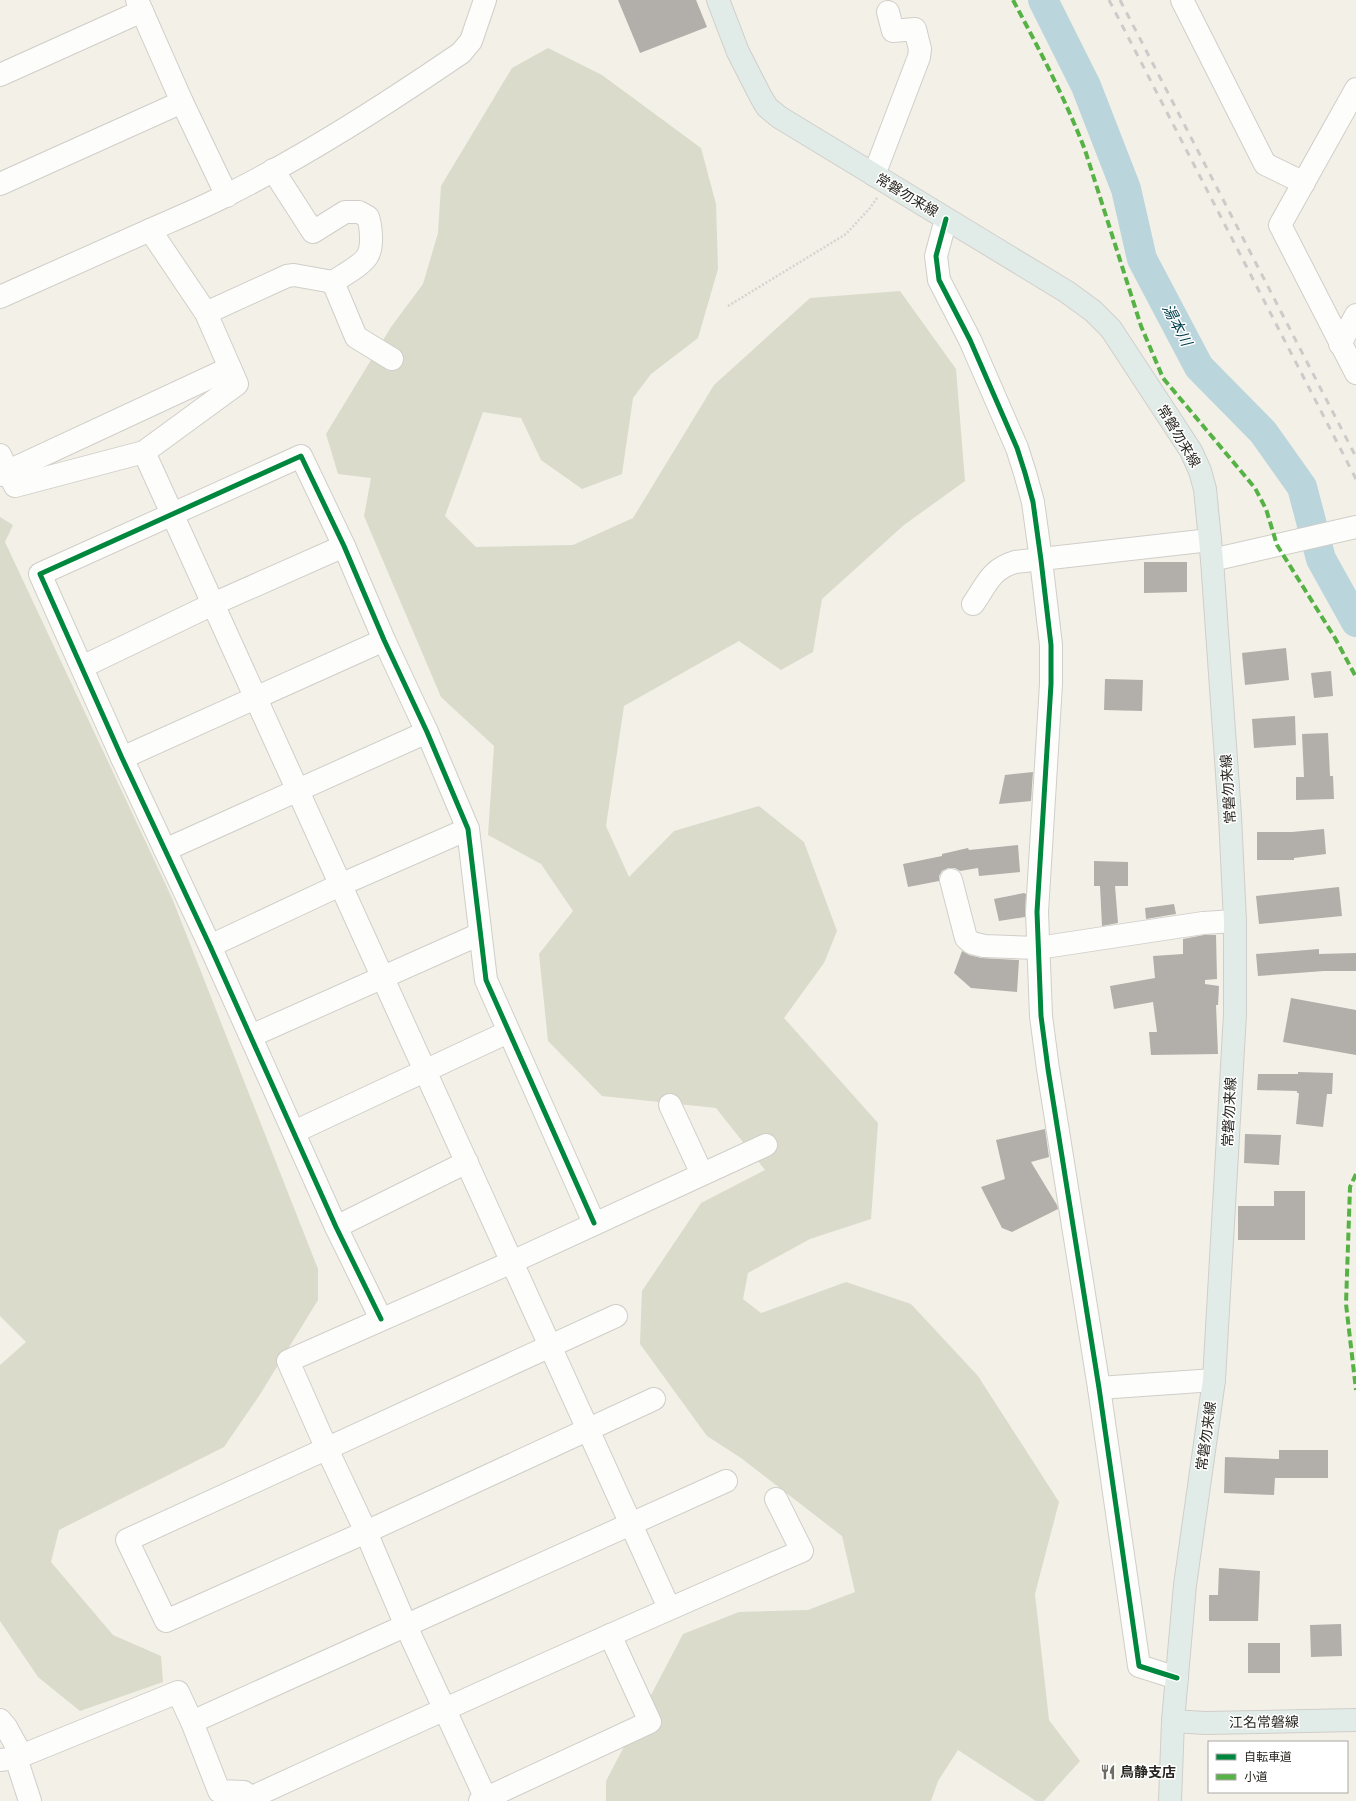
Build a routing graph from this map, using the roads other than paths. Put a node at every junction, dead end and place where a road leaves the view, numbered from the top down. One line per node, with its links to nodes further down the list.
1 (485, 0): 9 (street)
2 (718, 0): 10 (main road, 常磐勿来線)
3 (1182, 0): 11 (street)
4 (140, 5): 6 (street); 8 (street)
5 (888, 12): 10 (street)
6 (0, 75)
7 (1355, 91): 11 (street)
8 (182, 102): 12 (street); 13 (street)
9 (273, 170): 13 (street); 16 (street)
10 (880, 178): 14 (main road, 常磐勿来線)
11 (1304, 183): 20 (street)
12 (0, 184)
13 (227, 196): 15 (street)
14 (946, 218): 29 (main road, 常磐勿来線); 30 (street)
15 (150, 230): 17 (street); 18 (street)
16 (333, 282): 18 (street); 21 (street)
17 (0, 298)
18 (206, 313): 22 (street)
19 (1356, 315): 20 (street)
20 (1340, 344): 23 (street)
21 (392, 359)
22 (230, 368): 24 (street); 25 (street)
23 (1356, 373)
24 (144, 452): 25 (street); 26 (street)
25 (2, 467)
26 (172, 514): 28 (street); 31 (street); 34 (street)
27 (1352, 527): 29 (street)
28 (344, 546): 31 (street); 33 (street)
29 (1211, 550): 30 (street); 43 (main road, 常磐勿来線)
30 (1041, 560): 32 (street); 46 (street)
31 (213, 604): 34 (street); 35 (street)
32 (973, 604)
33 (384, 640): 35 (street); 36 (street)
34 (82, 667): 37 (street)
35 (256, 698): 37 (street); 38 (street)
36 (427, 732): 38 (street); 39 (street)
37 (122, 758): 40 (street)
38 (298, 791): 40 (street); 42 (street)
39 (468, 829): 42 (street); 44 (street)
40 (165, 850): 45 (street)
41 (951, 880): 46 (street)
42 (340, 885): 45 (street); 47 (street)
43 (1235, 921): 46 (street); 62 (main road, 常磐勿来線)
44 (480, 934): 47 (street); 48 (street)
45 (210, 946): 49 (street)
46 (1038, 948): 63 (street)
47 (383, 977): 49 (street); 50 (street)
48 (508, 1032): 50 (street); 56 (street)
49 (251, 1036): 52 (street)
50 (426, 1072): 52 (street); 54 (street)
51 (670, 1105): 55 (street)
52 (294, 1132): 57 (street)
53 (766, 1145): 55 (street)
54 (467, 1162): 57 (street); 58 (street)
55 (702, 1174): 56 (street)
56 (594, 1224): 58 (street)
57 (336, 1227): 60 (street)
58 (512, 1262): 60 (street); 61 (street)
59 (616, 1316): 61 (street)
60 (381, 1319): 66 (street)
61 (550, 1346): 65 (street); 66 (street)
62 (1214, 1380): 63 (street); 74 (main road, 常磐勿来線)
63 (1099, 1388): 74 (street)
64 (654, 1400): 65 (street)
65 (588, 1429): 69 (street); 70 (street)
66 (326, 1447): 70 (street); 70 (street)
67 (726, 1481): 69 (street)
68 (776, 1499): 71 (street)
69 (631, 1524): 71 (street); 72 (street)
70 (366, 1532): 72 (street)
71 (669, 1608): 73 (street)
72 (406, 1626): 75 (street); 79 (street)
73 (610, 1635): 75 (street); 82 (street)
74 (1177, 1678): 78 (main road, 常磐勿来線)
75 (445, 1709): 81 (street); 82 (street)
76 (0, 1720): 80 (street)
77 (1356, 1720): 78 (main road, 江名常磐線)
78 (1173, 1721): 84 (main road, 常磐勿来線)
79 (192, 1722): 80 (street); 81 (street)
80 (13, 1758): 83 (street)
81 (251, 1799)
82 (484, 1800)
83 (30, 1801)
84 (1170, 1801)

